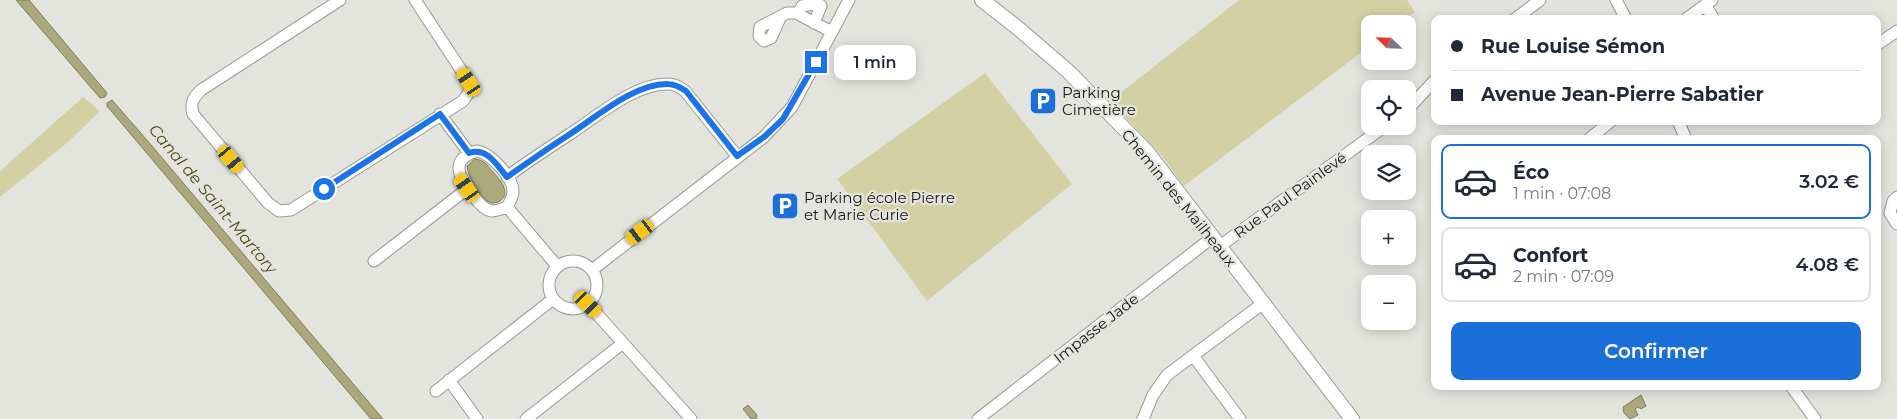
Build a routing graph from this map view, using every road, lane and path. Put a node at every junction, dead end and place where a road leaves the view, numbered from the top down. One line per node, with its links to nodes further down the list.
1 (340, 0): 20 (street)
2 (415, 0): 20 (street)
3 (849, 0): 15 (street)
4 (982, 0): 31 (street, Chemin des Mailheaux)
5 (1540, 0): 9 (street)
6 (1616, 0): 10 (street)
7 (1708, 3): 11 (street); 12 (street)
8 (798, 14): 13 (street); 14 (street); 14 (street)
9 (1521, 15)
10 (1624, 15)
11 (1692, 15)
12 (1712, 15)
13 (781, 16)
14 (814, 23): 15 (street)
15 (832, 32): 25 (street)
16 (1897, 32): 17 (street)
17 (1881, 42)
18 (1431, 84): 19 (street)
19 (1416, 100)
20 (440, 114): 24 (street)
21 (1606, 125): 23 (street)
22 (1373, 135): 31 (street, Rue Paul Painlevé)
23 (1594, 135)
24 (469, 153): 26 (street); 27 (street)
25 (737, 156): 26 (street); 34 (street)
26 (507, 177): 29 (street)
27 (467, 188): 29 (street); 32 (street)
28 (1897, 197): 30 (street)
29 (507, 206): 33 (street)
30 (1897, 224)
31 (1216, 242): 37 (street, Chemin des Mailheaux); 46 (street, Impasse Jade)
32 (374, 261)
33 (557, 266): 34 (street); 35 (street)
34 (592, 270): 36 (street)
35 (553, 299): 36 (street); 40 (street)
36 (588, 304): 38 (street)
37 (1262, 304): 39 (street); 49 (street, Chemin des Mailheaux)
38 (623, 344): 43 (street); 45 (street)
39 (1194, 357): 47 (street); 48 (street)
40 (449, 380): 42 (street); 44 (street)
41 (1794, 390): 50 (street)
42 (436, 391)
43 (684, 417)
44 (477, 419)
45 (526, 419)
46 (978, 419)
47 (1143, 419)
48 (1240, 419)
49 (1352, 419)
50 (1815, 419)

